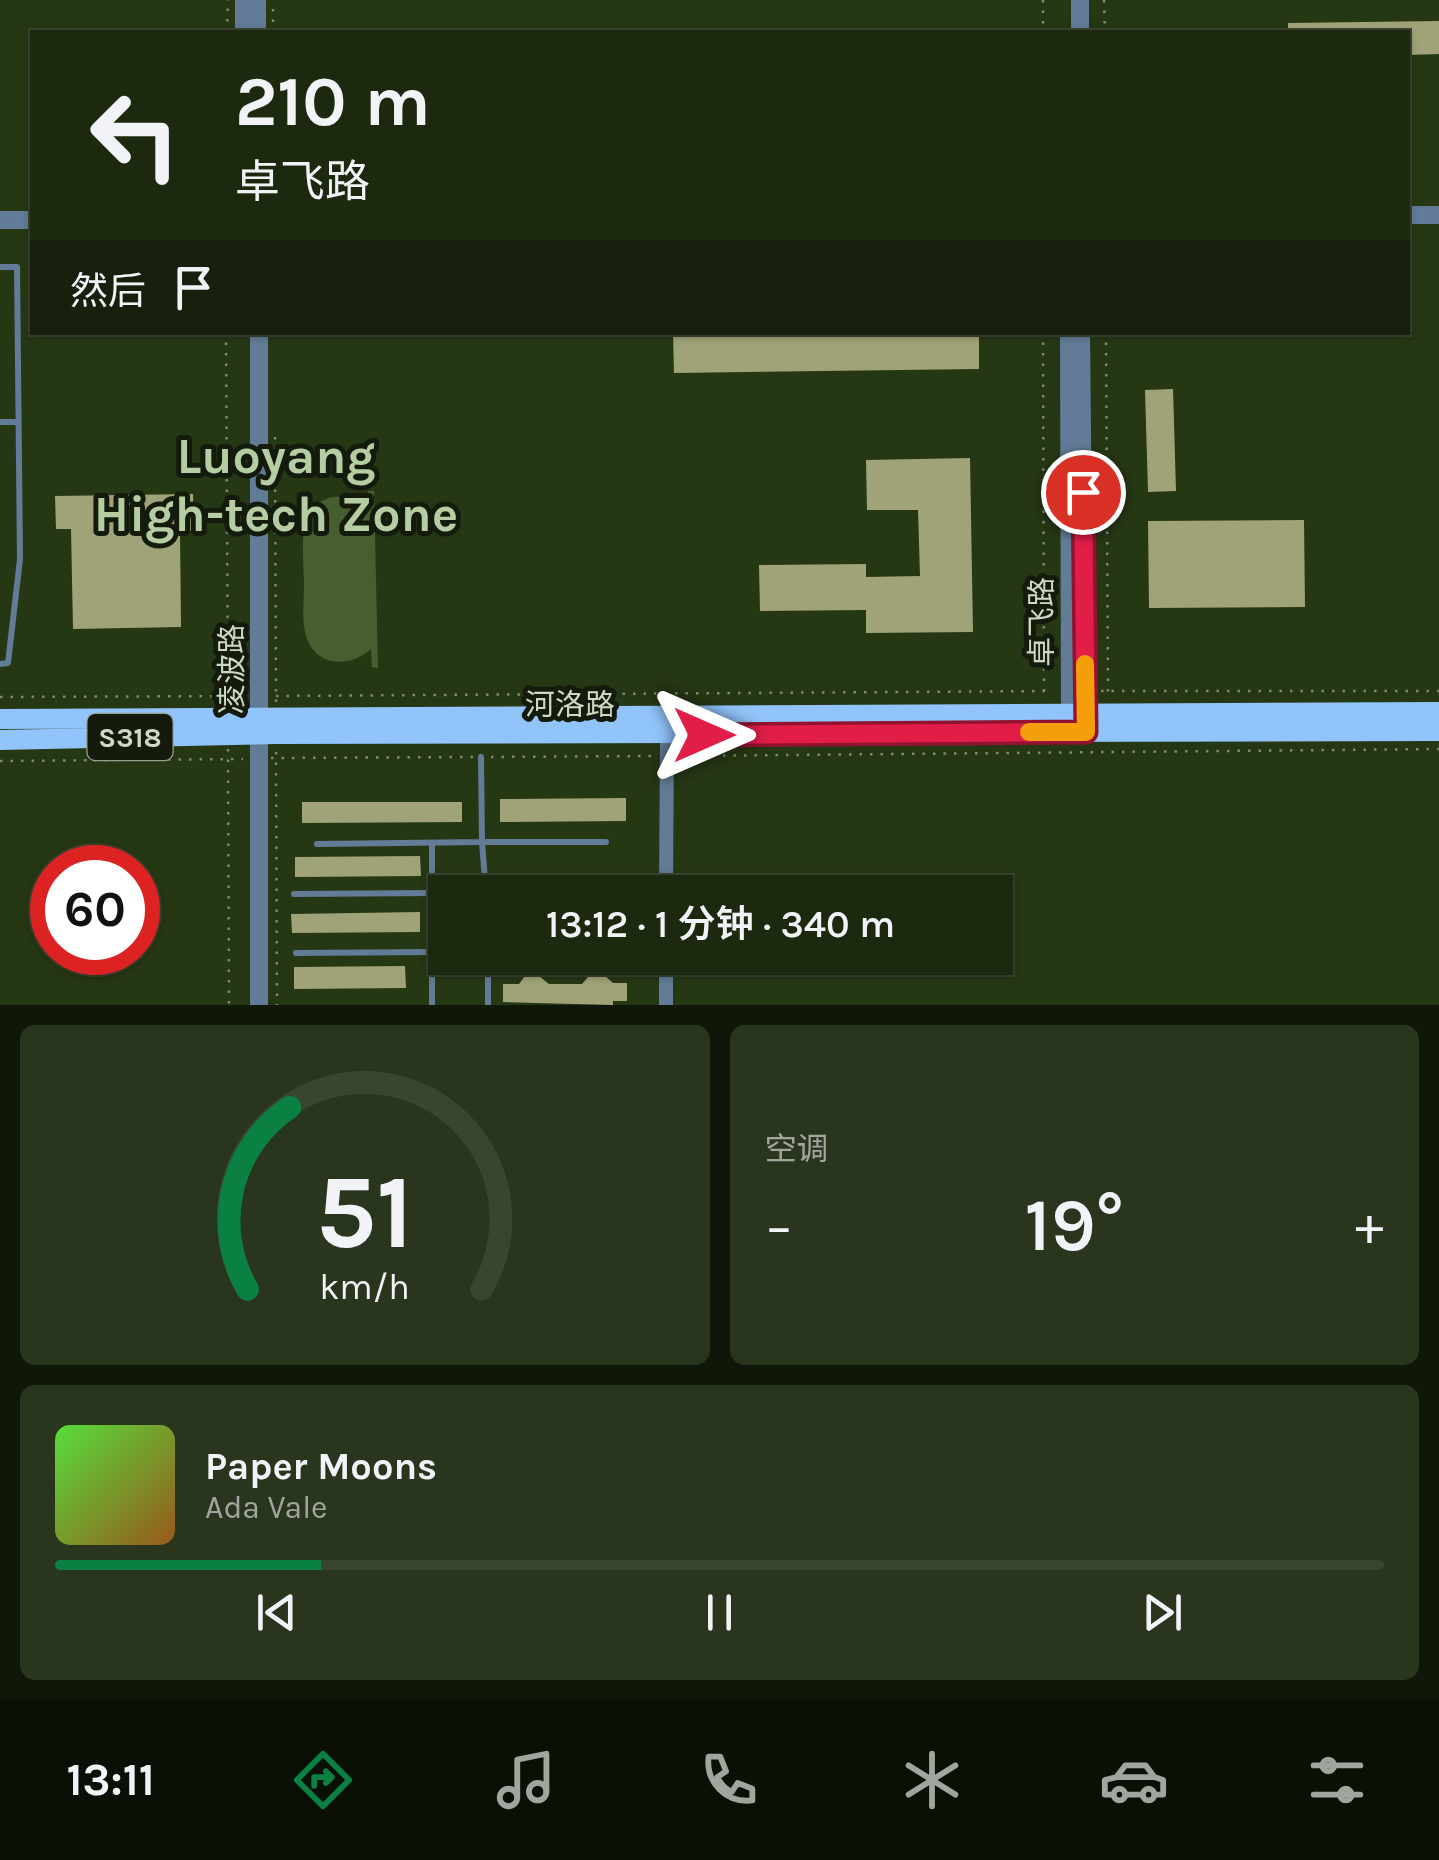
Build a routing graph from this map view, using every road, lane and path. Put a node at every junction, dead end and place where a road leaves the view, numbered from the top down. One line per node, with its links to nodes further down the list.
1 (228, 0): 9 (path)
2 (244, 0): 10 (street)
3 (257, 0): 11 (street)
4 (273, 0): 12 (path)
5 (1044, 0): 13 (path)
6 (1069, 0): 14 (street)
7 (1080, 0): 15 (street)
8 (1104, 0): 16 (path)
9 (227, 30)
10 (244, 30)
11 (258, 30)
12 (273, 30)
13 (1044, 30)
14 (1069, 30)
15 (1080, 30)
16 (1105, 30)
17 (1439, 214): 18 (street)
18 (1410, 215)
19 (0, 220): 20 (street)
20 (30, 220)
21 (1410, 224): 22 (street)
22 (1439, 224)
23 (0, 228): 24 (street)
24 (30, 228)
25 (0, 267): 34 (lane)
26 (226, 335): 39 (path)
27 (247, 335): 43 (street, 凌波路)
28 (259, 335): 43 (street, 凌波路)
29 (1044, 335): 37 (path)
30 (1069, 335): 41 (street, 卓飞路)
31 (1082, 335): 41 (street, 卓飞路)
32 (1106, 335): 45 (path)
33 (0, 422): 34 (lane)
34 (18, 422): 36 (lane)
35 (275, 428): 43 (path)
36 (0, 664)
37 (1044, 691): 41 (path); 43 (path); 47 (path)
38 (1439, 691): 45 (path)
39 (228, 696): 40 (path); 43 (path)
40 (0, 697)
41 (1077, 711): 45 (main road, 河洛路 / S318); 45 (path); 47 (main road, 河洛路 / S318)
42 (1439, 712): 45 (main road, 河洛路 / S318)
43 (262, 715): 44 (main road, 河洛路 / S318); 47 (main road, 河洛路 / S318); 48 (main road, 河洛路 / S318); 50 (main road, 河洛路 / S318); 53 (street, 凌波路); 53 (path)
44 (0, 719)
45 (1109, 722): 46 (main road, 河洛路 / S318); 47 (path); 51 (path)
46 (1439, 732)
47 (1044, 733): 50 (main road, 河洛路 / S318); 50 (path)
48 (228, 735): 49 (main road, 河洛路 / S318); 54 (path)
49 (0, 740)
50 (667, 746): 52 (path); 62 (street)
51 (1439, 749)
52 (481, 756): 53 (path); 56 (lane)
53 (262, 758): 54 (path); 71 (street, 凌波路); 72 (path)
54 (228, 759): 55 (path); 70 (path)
55 (0, 761)
56 (482, 842): 57 (lane); 58 (lane); 61 (lane)
57 (606, 842)
58 (432, 843): 59 (lane); 60 (lane)
59 (317, 844)
60 (432, 875)
61 (485, 875)
62 (666, 875)
63 (428, 892): 64 (lane)
64 (294, 894)
65 (428, 952): 66 (lane)
66 (296, 954)
67 (432, 975): 73 (lane)
68 (488, 975): 74 (lane)
69 (666, 975): 75 (street)
70 (230, 1005)
71 (255, 1005)
72 (276, 1005)
73 (432, 1005)
74 (488, 1005)
75 (666, 1005)

